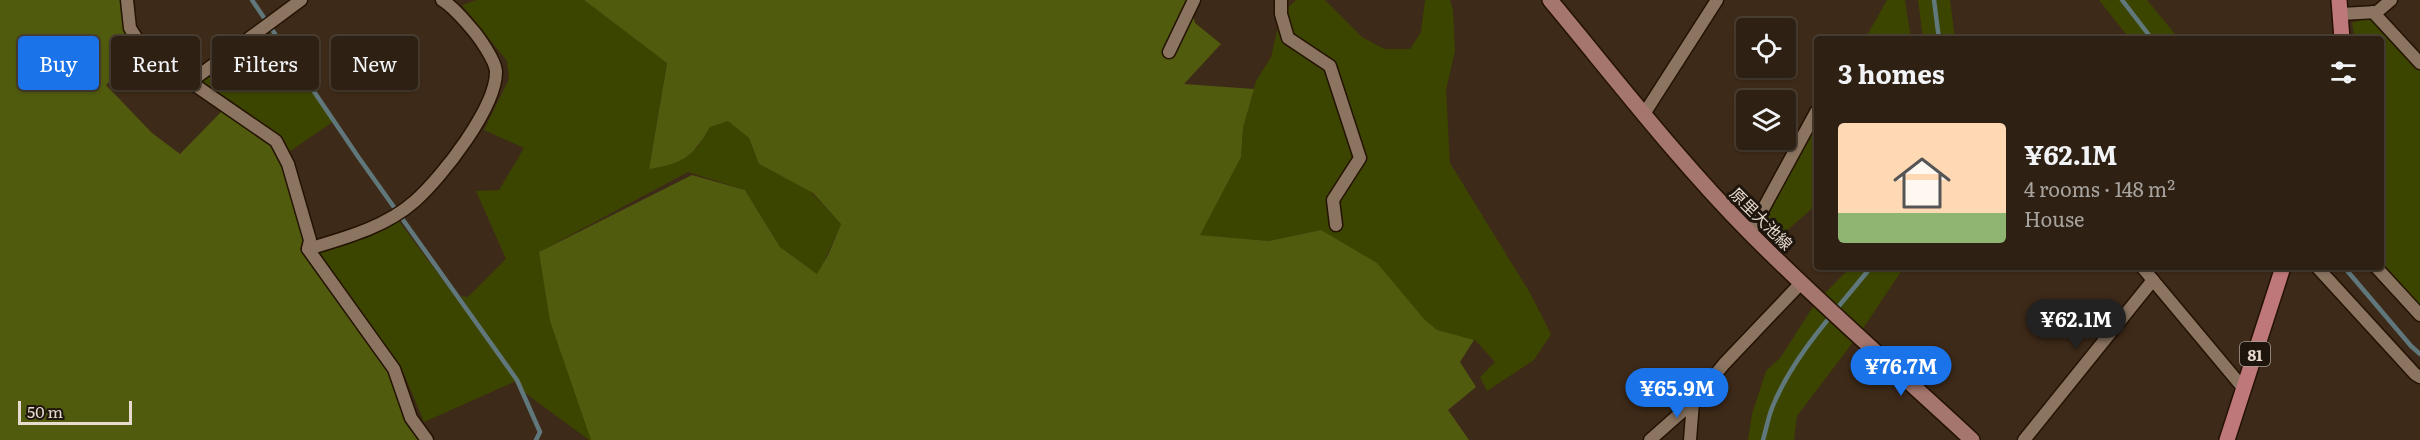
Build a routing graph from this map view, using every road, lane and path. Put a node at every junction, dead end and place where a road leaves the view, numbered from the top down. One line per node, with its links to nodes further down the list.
1 (127, 0): 11 (street)
2 (301, 0): 15 (street)
3 (442, 0): 21 (street)
4 (1194, 0): 13 (street)
5 (1281, 0): 19 (street)
6 (1550, 0): 17 (main road, 原里大池線)
7 (1717, 0): 17 (street)
8 (2391, 0): 10 (street)
9 (2340, 7): 10 (street); 12 (main road)
10 (2373, 12): 14 (street)
11 (135, 36)
12 (2342, 36)
13 (1169, 52)
14 (2420, 63)
15 (200, 74)
16 (200, 89): 21 (street)
17 (1644, 114): 20 (main road, 原里大池線)
18 (1814, 116): 20 (street)
19 (1336, 225)
20 (1750, 233): 27 (main road, 原里大池線)
21 (308, 249): 32 (street)
22 (2144, 270): 26 (street)
23 (2282, 270): 30 (main road, 81)
24 (2320, 270): 29 (street)
25 (2379, 270): 28 (street)
26 (2152, 280): 30 (street); 36 (street)
27 (1802, 282): 31 (street); 35 (main road, 原里大池線)
28 (2420, 315)
29 (2420, 377)
30 (2244, 389): 37 (main road, 81)
31 (1693, 402): 33 (street); 34 (street)
32 (428, 440)
33 (1650, 440)
34 (1690, 440)
35 (1972, 440)
36 (2024, 440)
37 (2227, 440)

